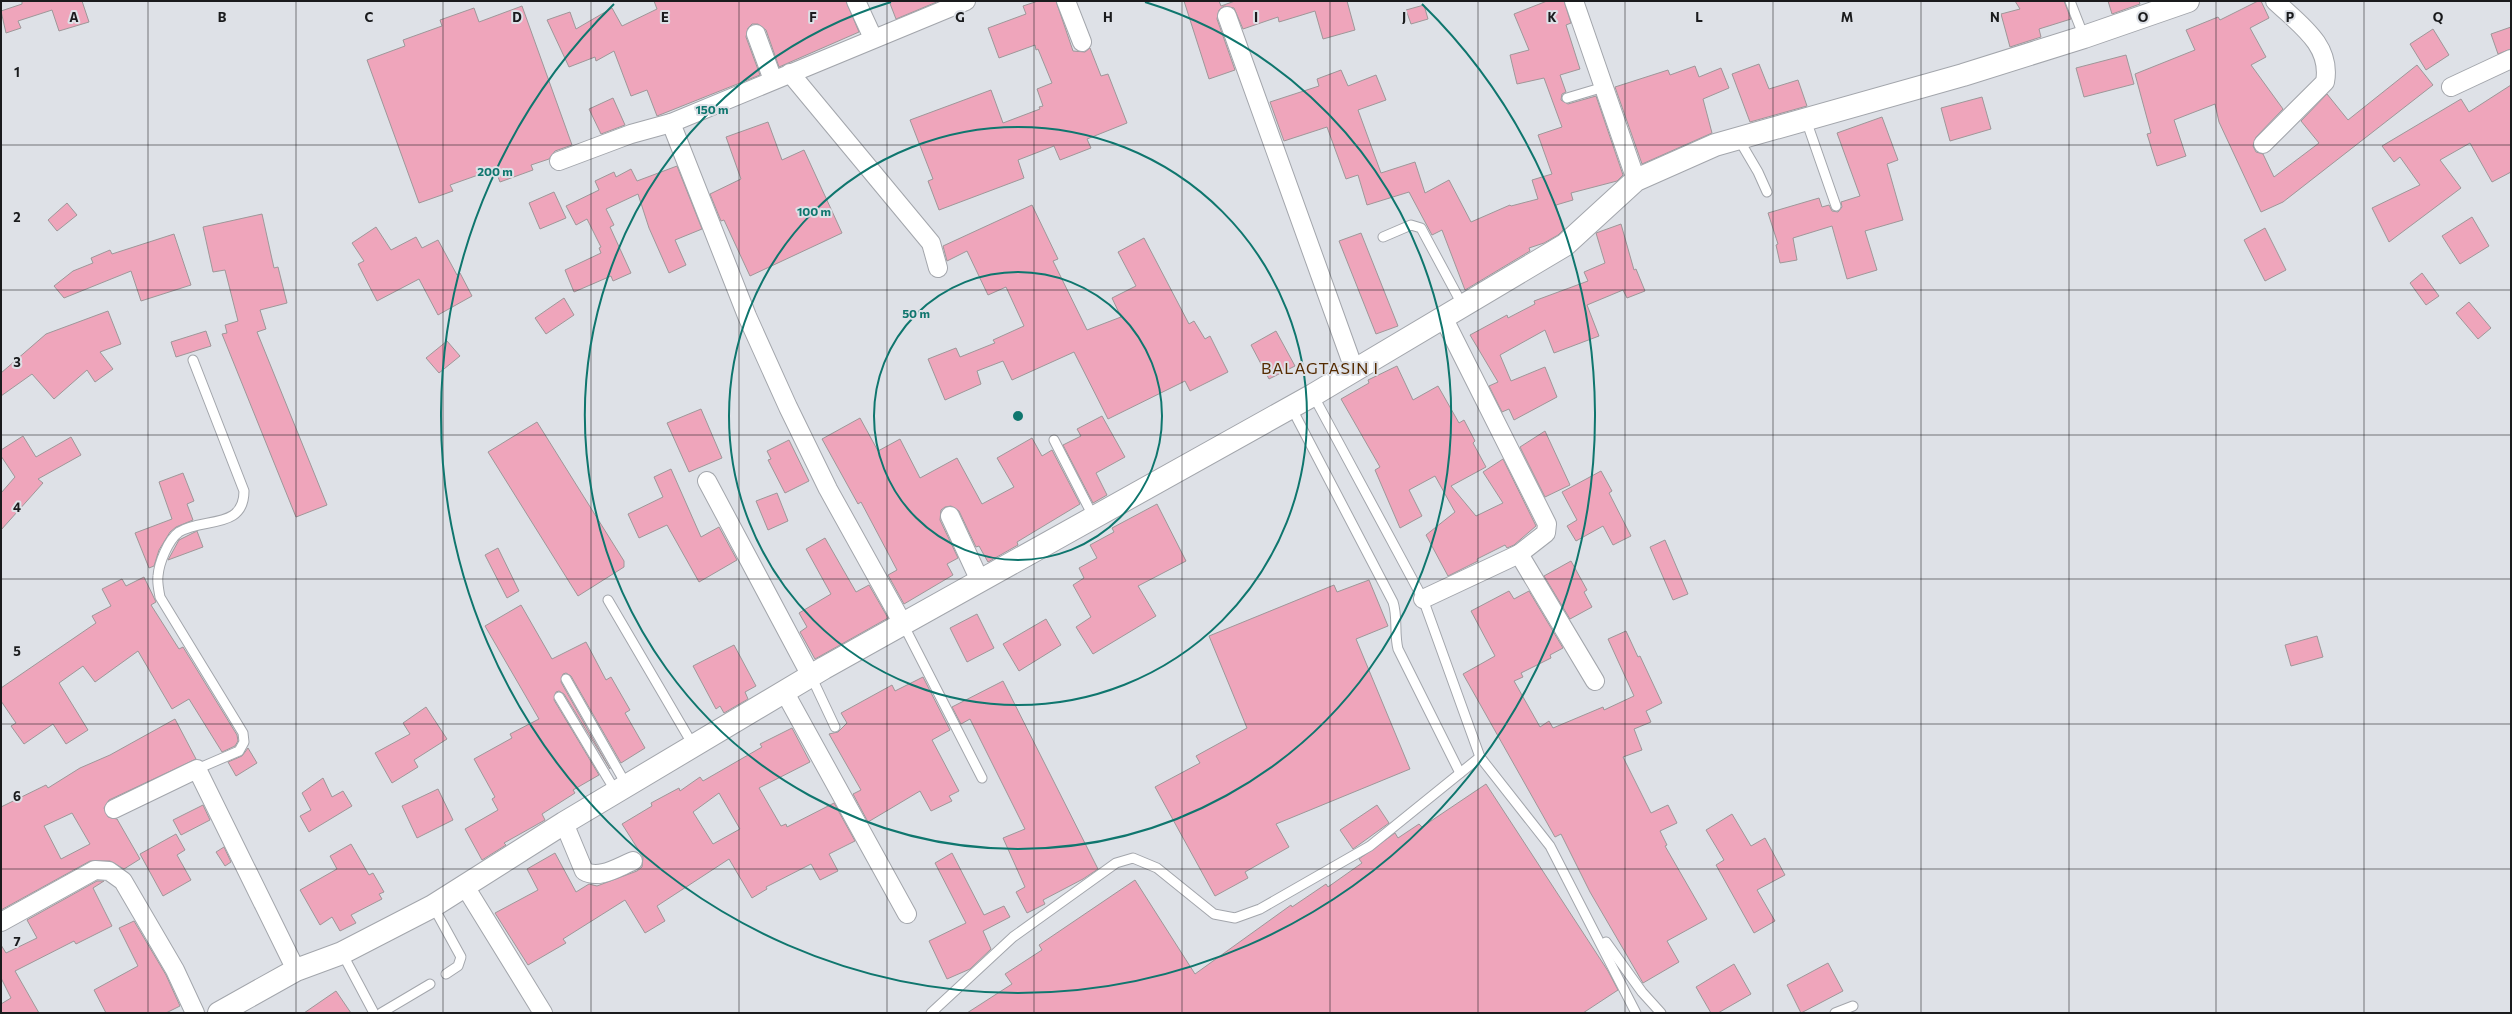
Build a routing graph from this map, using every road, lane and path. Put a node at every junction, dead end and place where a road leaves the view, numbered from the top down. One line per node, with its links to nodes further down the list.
1 (856, 1): 10 (street)
2 (966, 1): 10 (street)
3 (1066, 1): 12 (street)
4 (1574, 1): 16 (street)
5 (2070, 1): 11 (lane)
6 (2188, 1): 11 (street)
7 (2275, 1): 22 (street)
8 (1227, 16): 32 (street)
9 (756, 34): 15 (street)
10 (873, 38): 14 (street)
11 (2084, 38): 19 (street)
12 (1082, 42)
13 (2511, 60): 17 (street)
14 (790, 73): 15 (street); 28 (street)
15 (773, 80): 20 (street)
16 (1604, 87): 18 (lane); 24 (street)
17 (2451, 87)
18 (1567, 98)
19 (1806, 120): 21 (street); 26 (lane)
20 (670, 123): 23 (street); 43 (street)
21 (1738, 138): 24 (street); 25 (lane)
22 (2263, 144)
23 (560, 161)
24 (1636, 180): 29 (street)
25 (1767, 192)
26 (1836, 206)
27 (1382, 237): 29 (lane)
28 (938, 268)
29 (1462, 306): 30 (street)
30 (1443, 318): 32 (street); 39 (street)
31 (193, 360): 52 (lane)
32 (1354, 369): 33 (street)
33 (1313, 395): 34 (street); 42 (lane)
34 (1291, 407): 38 (street); 53 (lane)
35 (1054, 440): 38 (lane)
36 (707, 481): 44 (street)
37 (950, 516): 40 (street)
38 (1094, 518): 40 (street)
39 (1519, 554): 42 (street); 46 (street)
40 (980, 582): 43 (street)
41 (608, 600): 50 (lane)
42 (1422, 600): 51 (lane)
43 (902, 624): 44 (street); 54 (lane)
44 (811, 676): 47 (street); 49 (lane)
45 (566, 678): 55 (lane)
46 (1595, 681)
47 (784, 692): 50 (street); 61 (street)
48 (559, 697): 55 (lane)
49 (835, 727)
50 (693, 745): 55 (street)
51 (1480, 757): 53 (lane); 63 (lane)
52 (197, 769): 56 (street); 65 (street)
53 (1460, 773): 74 (lane)
54 (982, 778)
55 (622, 789): 57 (street)
56 (114, 809)
57 (564, 823): 58 (street); 59 (street)
58 (633, 861)
59 (466, 888): 60 (street); 73 (street)
60 (433, 906): 64 (street); 66 (lane)
61 (907, 914)
62 (1, 922): 69 (street)
63 (1591, 924): 75 (lane); 76 (lane)
64 (342, 953): 65 (street); 71 (lane)
65 (296, 970): 70 (street)
66 (446, 974)
67 (430, 984): 72 (lane)
68 (1852, 1006): 77 (lane)
69 (195, 1013)
70 (219, 1013)
71 (374, 1013)
72 (381, 1013)
73 (543, 1013)
74 (931, 1013)
75 (1636, 1013)
76 (1661, 1013)
77 (1835, 1013)

